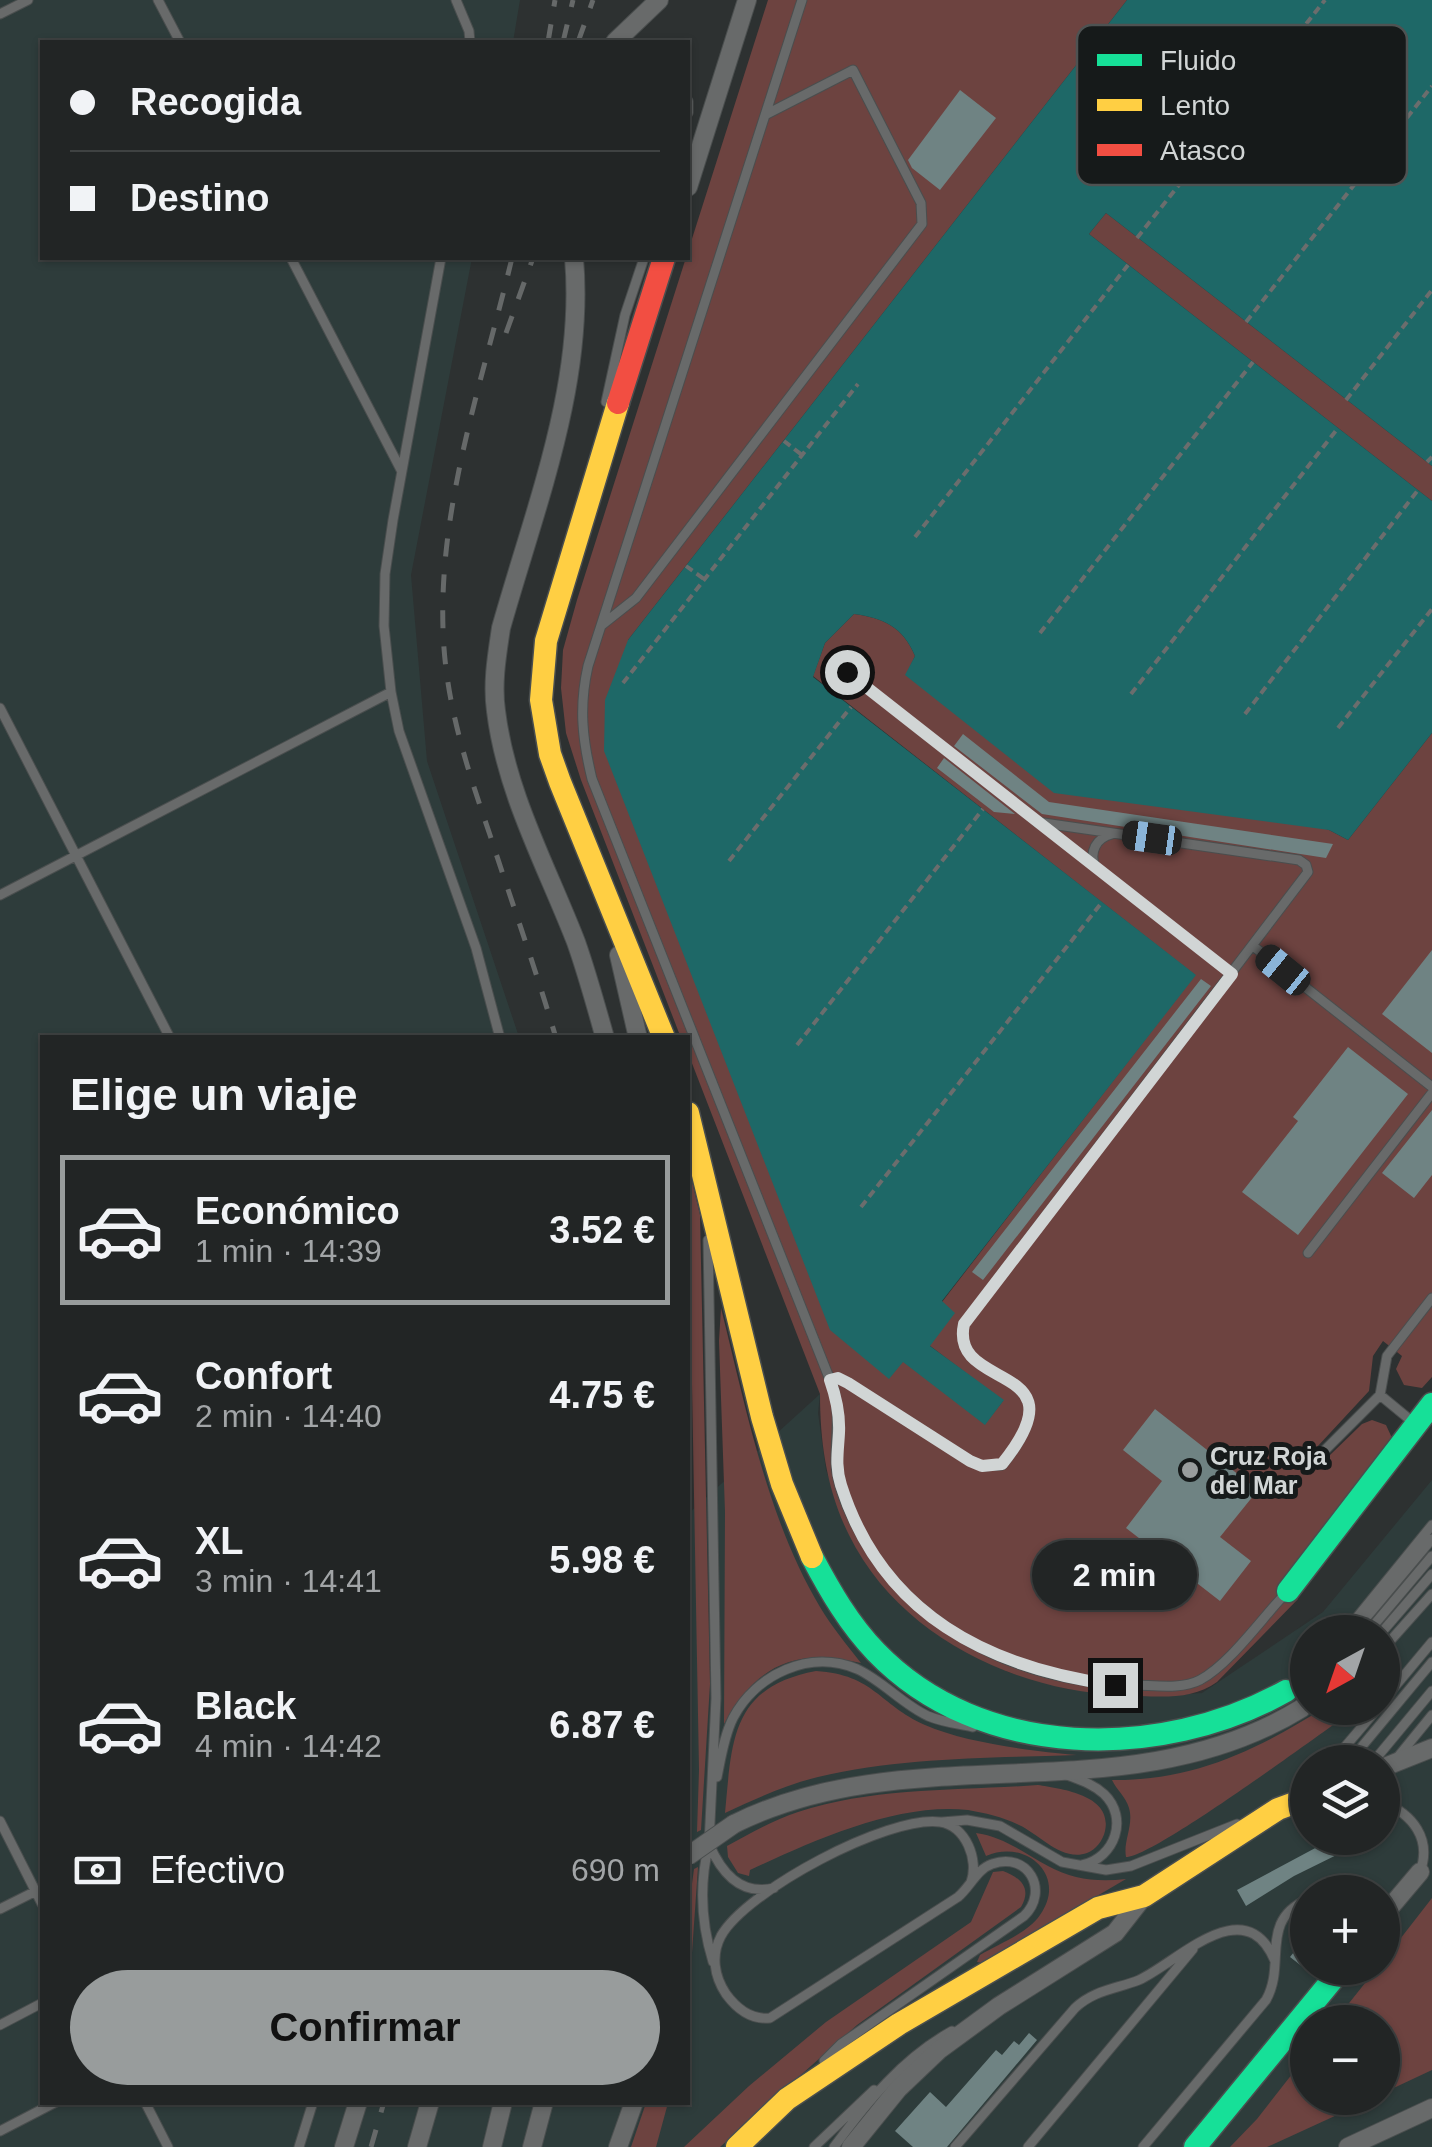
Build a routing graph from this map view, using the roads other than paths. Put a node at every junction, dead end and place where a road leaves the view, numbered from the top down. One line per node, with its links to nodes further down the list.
1 (28, 0): 7 (lane)
2 (158, 0): 8 (lane)
3 (456, 0): 9 (lane)
4 (659, 0): 10 (street)
5 (747, 0): 12 (street)
6 (802, 0): 11 (lane)
7 (0, 14)
8 (179, 40)
9 (470, 40)
10 (617, 40)
11 (765, 115): 20 (lane); 20 (lane)
12 (690, 181)
13 (292, 260): 18 (lane)
14 (441, 260): 18 (lane)
15 (574, 260): 34 (street)
16 (643, 260): 19 (lane)
17 (663, 260): 19 (street)
18 (402, 472): 22 (lane)
19 (585, 502): 29 (street)
20 (600, 626): 42 (lane)
21 (847, 672): 24 (lane)
22 (391, 692): 26 (lane); 33 (lane)
23 (0, 708): 26 (lane)
24 (1037, 822): 25 (lane); 27 (lane)
25 (1115, 833): 27 (lane); 30 (lane)
26 (76, 856): 28 (lane); 32 (lane)
27 (1095, 868): 31 (lane)
28 (0, 895)
29 (608, 909): 35 (street); 36 (street)
30 (1253, 946): 31 (lane); 37 (lane)
31 (1232, 974): 42 (lane)
32 (168, 1035)
33 (499, 1035)
34 (605, 1035)
35 (637, 1035)
36 (663, 1035)
37 (1432, 1090): 40 (lane)
38 (690, 1121): 39 (street)
39 (707, 1192): 66 (street); 74 (lane)
40 (1308, 1253)
41 (1432, 1298): 43 (lane)
42 (830, 1380): 51 (lane)
43 (1380, 1395): 45 (lane); 46 (lane)
44 (1432, 1404): 45 (street)
45 (1416, 1425): 51 (street)
46 (1323, 1452)
47 (1432, 1525): 53 (lane)
48 (1432, 1538): 54 (lane)
49 (1432, 1556): 55 (lane)
50 (1432, 1574): 56 (lane)
51 (1288, 1591)
52 (1432, 1594): 57 (lane)
53 (1358, 1615)
54 (1368, 1615)
55 (1382, 1615)
56 (1397, 1615)
57 (1400, 1630)
58 (1432, 1642): 60 (lane)
59 (1432, 1662): 68 (lane)
60 (1400, 1681)
61 (1432, 1691): 69 (lane)
62 (1290, 1697): 66 (street)
63 (1290, 1704): 73 (street)
64 (1432, 1715): 71 (lane)
65 (1363, 1725): 67 (lane)
66 (1042, 1736): 74 (lane)
67 (1346, 1745)
68 (1363, 1745)
69 (1396, 1745)
70 (1428, 1746): 72 (street)
71 (1400, 1748)
72 (1400, 1758)
73 (1050, 1771): 81 (street, bridge); 83 (lane)
74 (712, 1800): 80 (lane)
75 (1290, 1805): 76 (street)
76 (1278, 1809): 83 (lane); 87 (street)
77 (1400, 1811): 82 (lane)
78 (0, 1821): 86 (lane)
79 (939, 1822): 83 (lane); 84 (lane); 85 (lane)
80 (709, 1844): 85 (lane); 94 (lane)
81 (690, 1855)
82 (1426, 1865): 88 (street)
83 (1075, 1866)
84 (971, 1882): 94 (lane); 100 (lane)
85 (778, 1886): 94 (lane)
86 (36, 1891): 89 (lane); 90 (lane)
87 (1144, 1896): 97 (street); 100 (street)
88 (1400, 1896)
89 (40, 1900)
90 (0, 1909)
91 (1290, 1910): 93 (lane)
92 (1206, 1938): 93 (lane); 122 (lane); 123 (lane)
93 (1275, 1961): 124 (lane)
94 (716, 1973)
95 (1328, 1985): 125 (street)
96 (40, 2004): 98 (lane)
97 (999, 2006): 99 (lane); 121 (street)
98 (0, 2025)
99 (894, 2074): 119 (lane); 120 (lane)
100 (787, 2099): 118 (street)
101 (50, 2105): 110 (lane)
102 (147, 2105): 111 (lane)
103 (311, 2105): 112 (lane)
104 (357, 2105): 113 (street)
105 (429, 2105): 114 (street)
106 (502, 2105): 115 (street)
107 (543, 2105): 116 (street)
108 (633, 2105): 117 (street)
109 (1432, 2108): 126 (street)
110 (0, 2131)
111 (168, 2147)
112 (299, 2147)
113 (344, 2147)
114 (416, 2147)
115 (492, 2147)
116 (532, 2147)
117 (618, 2147)
118 (736, 2147)
119 (814, 2147)
120 (834, 2147)
121 (851, 2147)
122 (955, 2147)
123 (1028, 2147)
124 (1144, 2147)
125 (1195, 2147)
126 (1348, 2147)

